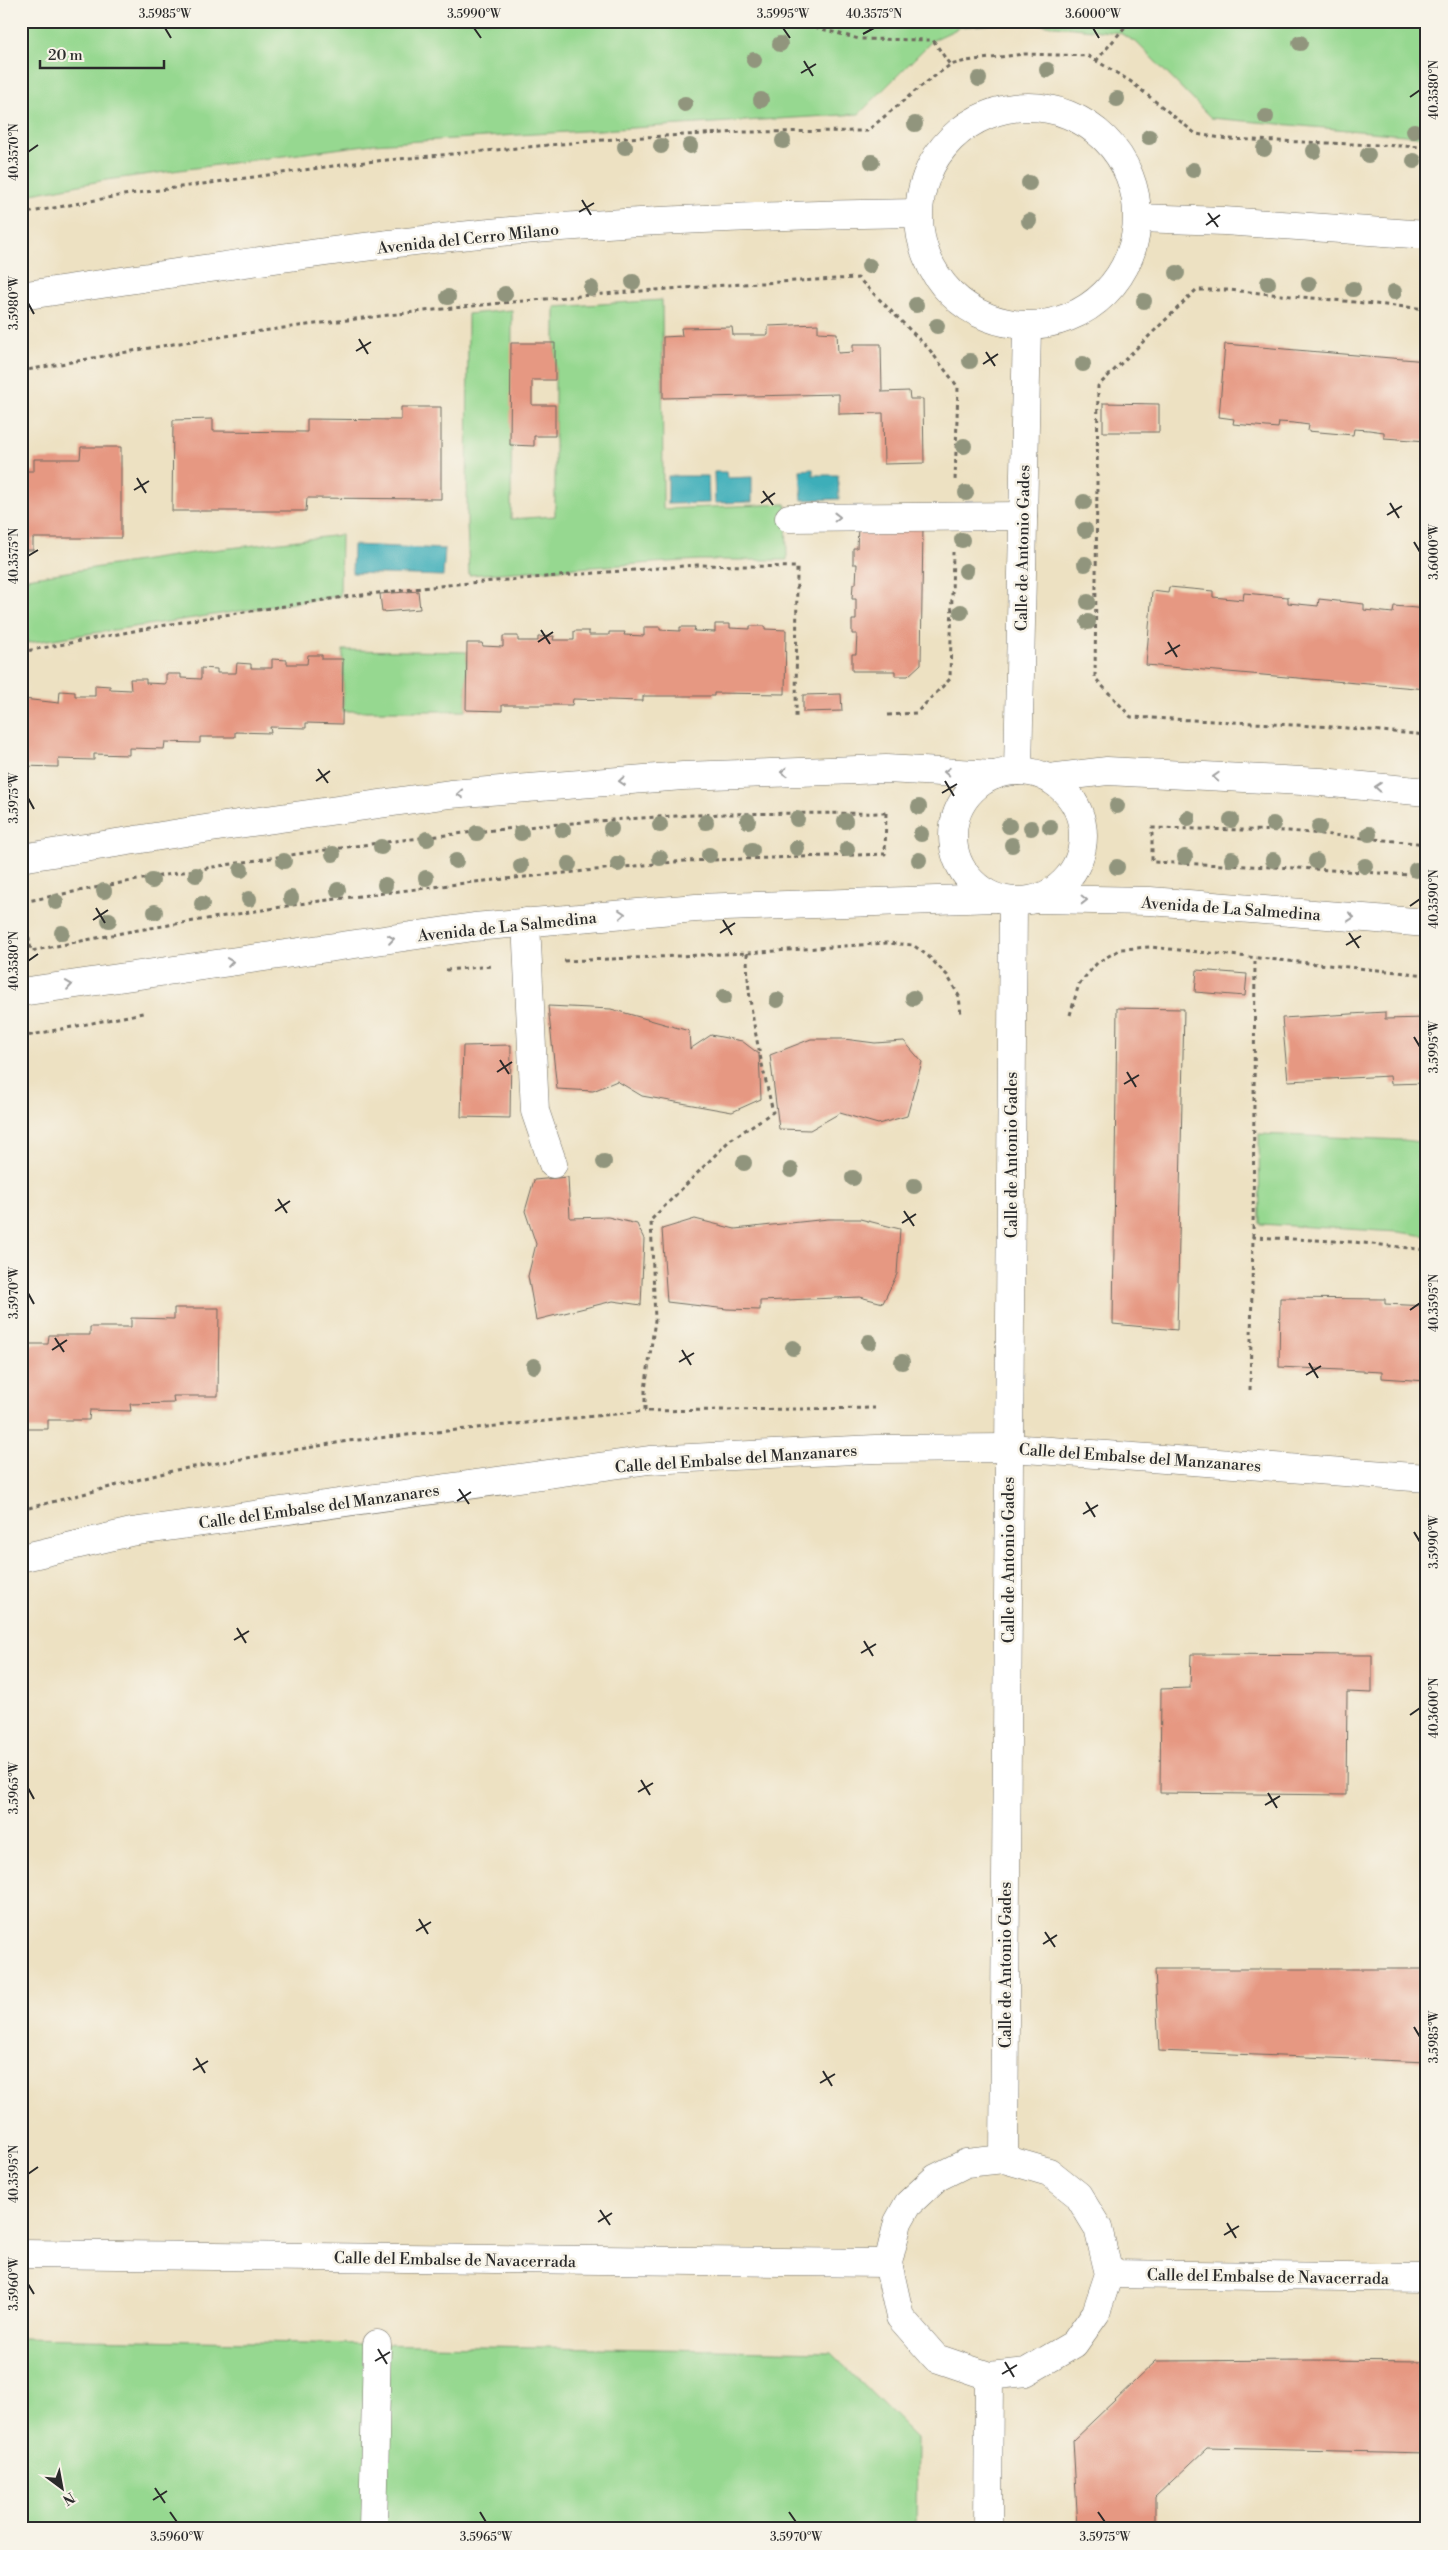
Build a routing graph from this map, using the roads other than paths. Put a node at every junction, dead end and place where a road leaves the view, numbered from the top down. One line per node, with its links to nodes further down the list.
1 (918, 213): 2 (street); 4 (street, Avenida del Cerro Milano); 5 (street)
2 (1138, 218): 3 (street); 5 (street)
3 (1427, 235)
4 (21, 296)
5 (1027, 326): 6 (street, Calle de Antonio Gades)
6 (1023, 516): 7 (street, one-way to 6); 8 (street, Calle de Antonio Gades)
7 (789, 518)
8 (1006, 773): 9 (street); 11 (street, one-way to 11); 12 (street)
9 (1049, 778): 10 (street, one-way to 9); 12 (street)
10 (1427, 792)
11 (21, 858)
12 (1015, 900): 13 (street, Avenida de La Salmedina, one-way to 12); 14 (street, Avenida de La Salmedina, one-way to 14); 17 (street, Calle de Antonio Gades)
13 (526, 922): 15 (street, Avenida de La Salmedina, one-way to 13); 16 (street)
14 (1427, 923)
15 (21, 992)
16 (553, 1164)
17 (1009, 1448): 18 (street, Calle del Embalse del Manzanares); 19 (street, Calle del Embalse del Manzanares); 20 (street, Calle de Antonio Gades)
18 (1427, 1478)
19 (21, 1558)
20 (1004, 2159): 22 (street); 23 (street)
21 (21, 2254): 22 (street, Calle del Embalse de Navacerrada)
22 (888, 2263): 26 (street)
23 (1109, 2274): 24 (street, Calle del Embalse de Navacerrada); 26 (street)
24 (1427, 2278)
25 (376, 2344): 27 (street)
26 (989, 2376): 28 (street)
27 (374, 2529)
28 (988, 2529)

